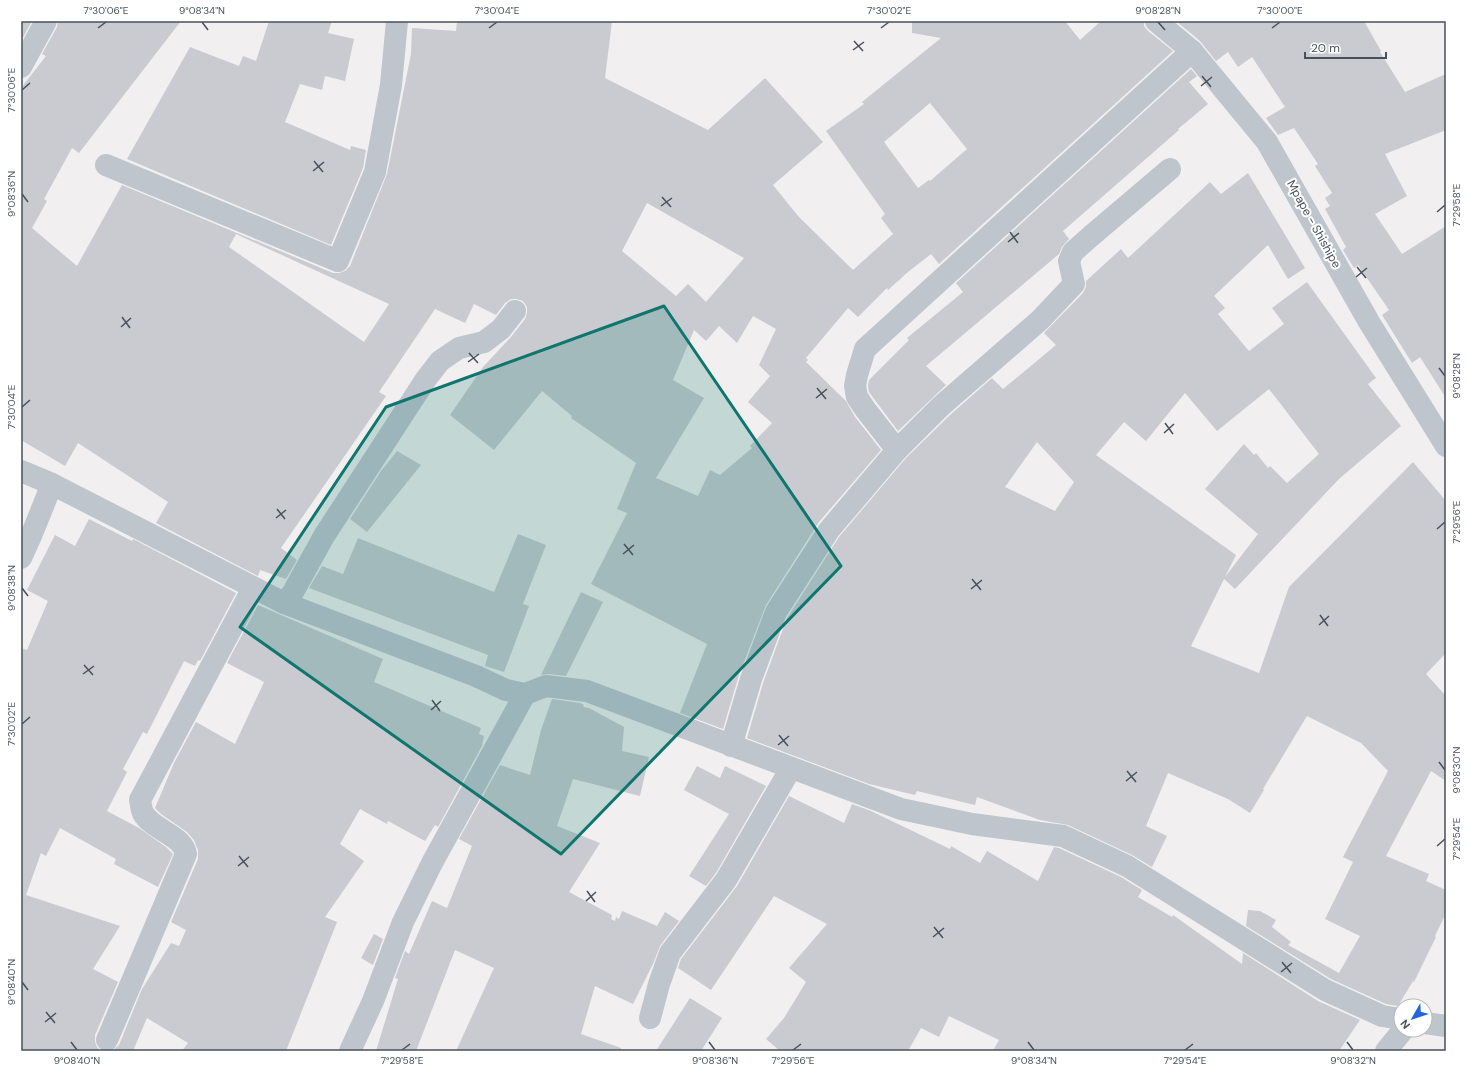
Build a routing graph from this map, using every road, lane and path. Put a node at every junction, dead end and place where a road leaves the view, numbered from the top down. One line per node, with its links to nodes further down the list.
1 (46, 21): 5 (street)
2 (396, 21): 6 (street)
3 (1156, 21): 4 (street, Mpape - Shishipe)
4 (1192, 51): 9 (street, Mpape - Shishipe); 10 (street)
5 (21, 67)
6 (106, 165)
7 (1170, 169): 10 (street)
8 (515, 311): 15 (street)
9 (1446, 446)
10 (897, 450): 17 (street)
11 (21, 471): 12 (street)
12 (52, 484): 13 (street); 14 (street)
13 (21, 558)
14 (253, 588): 15 (street); 24 (street)
15 (284, 603): 16 (street)
16 (525, 694): 17 (street); 25 (street)
17 (731, 746): 18 (street)
18 (791, 768): 19 (street); 20 (street)
19 (650, 1018)
20 (1393, 1018)
21 (1433, 1024): 22 (street)
22 (1446, 1026)
23 (1397, 1038): 26 (street)
24 (107, 1040)
25 (350, 1051)
26 (1386, 1051)

